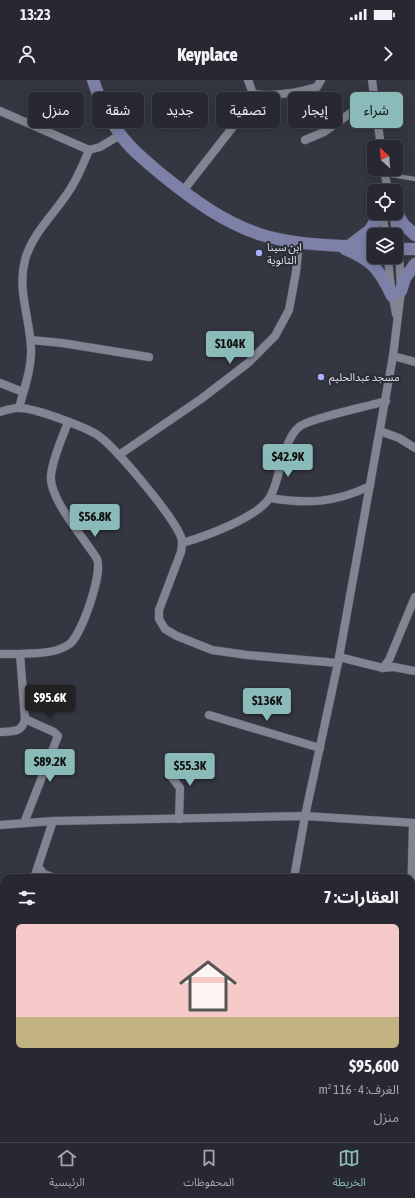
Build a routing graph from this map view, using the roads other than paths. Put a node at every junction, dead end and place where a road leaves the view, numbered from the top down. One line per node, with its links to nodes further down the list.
1 (93, 80): 12 (street)
2 (248, 80): 5 (street)
3 (321, 80): 7 (street)
4 (372, 80): 6 (street)
5 (252, 92)
6 (374, 92)
7 (280, 94)
8 (0, 111): 15 (street)
9 (350, 113): 13 (street)
10 (232, 128): 18 (street)
11 (378, 128): 14 (street)
12 (120, 135): 15 (street); 18 (street)
13 (305, 140)
14 (380, 140)
15 (89, 150): 32 (street)
16 (403, 176): 17 (lane)
17 (415, 179)
18 (183, 191): 22 (street)
19 (377, 220): 24 (street)
20 (401, 220): 21 (street)
21 (415, 235)
22 (299, 242): 23 (street); 44 (street)
23 (334, 245): 24 (street); 31 (street)
24 (349, 246): 25 (street)
25 (367, 247)
26 (403, 249): 27 (street)
27 (415, 249)
28 (390, 264): 31 (street)
29 (397, 264): 31 (street)
30 (415, 264): 31 (street)
31 (396, 294): 33 (street)
32 (31, 340): 34 (street); 37 (street)
33 (393, 356): 35 (street); 38 (street)
34 (150, 357)
35 (415, 362)
36 (0, 383): 37 (street)
37 (23, 392): 39 (street)
38 (386, 401): 42 (street); 46 (street)
39 (19, 408): 40 (street); 41 (street)
40 (0, 412)
41 (68, 422): 44 (street); 50 (street)
42 (380, 431): 43 (street); 45 (street)
43 (415, 448)
44 (119, 455): 47 (street)
45 (370, 486): 46 (street); 51 (street)
46 (270, 498): 47 (street)
47 (182, 543): 51 (street)
48 (415, 597): 52 (street)
49 (0, 654): 50 (street)
50 (20, 654): 55 (street)
51 (339, 660): 52 (street); 57 (street)
52 (383, 668): 53 (street)
53 (415, 671)
54 (209, 715): 57 (street)
55 (25, 719): 56 (street); 62 (street)
56 (0, 732)
57 (320, 748): 59 (street)
58 (171, 758): 60 (street)
59 (305, 816): 60 (street); 63 (street); 68 (street)
60 (179, 819): 61 (street)
61 (53, 821): 62 (street); 65 (street)
62 (24, 823): 64 (street)
63 (414, 823): 69 (street)
64 (0, 825)
65 (39, 868): 66 (street); 67 (street)
66 (36, 874)
67 (44, 874)
68 (295, 874)
69 (412, 874)

